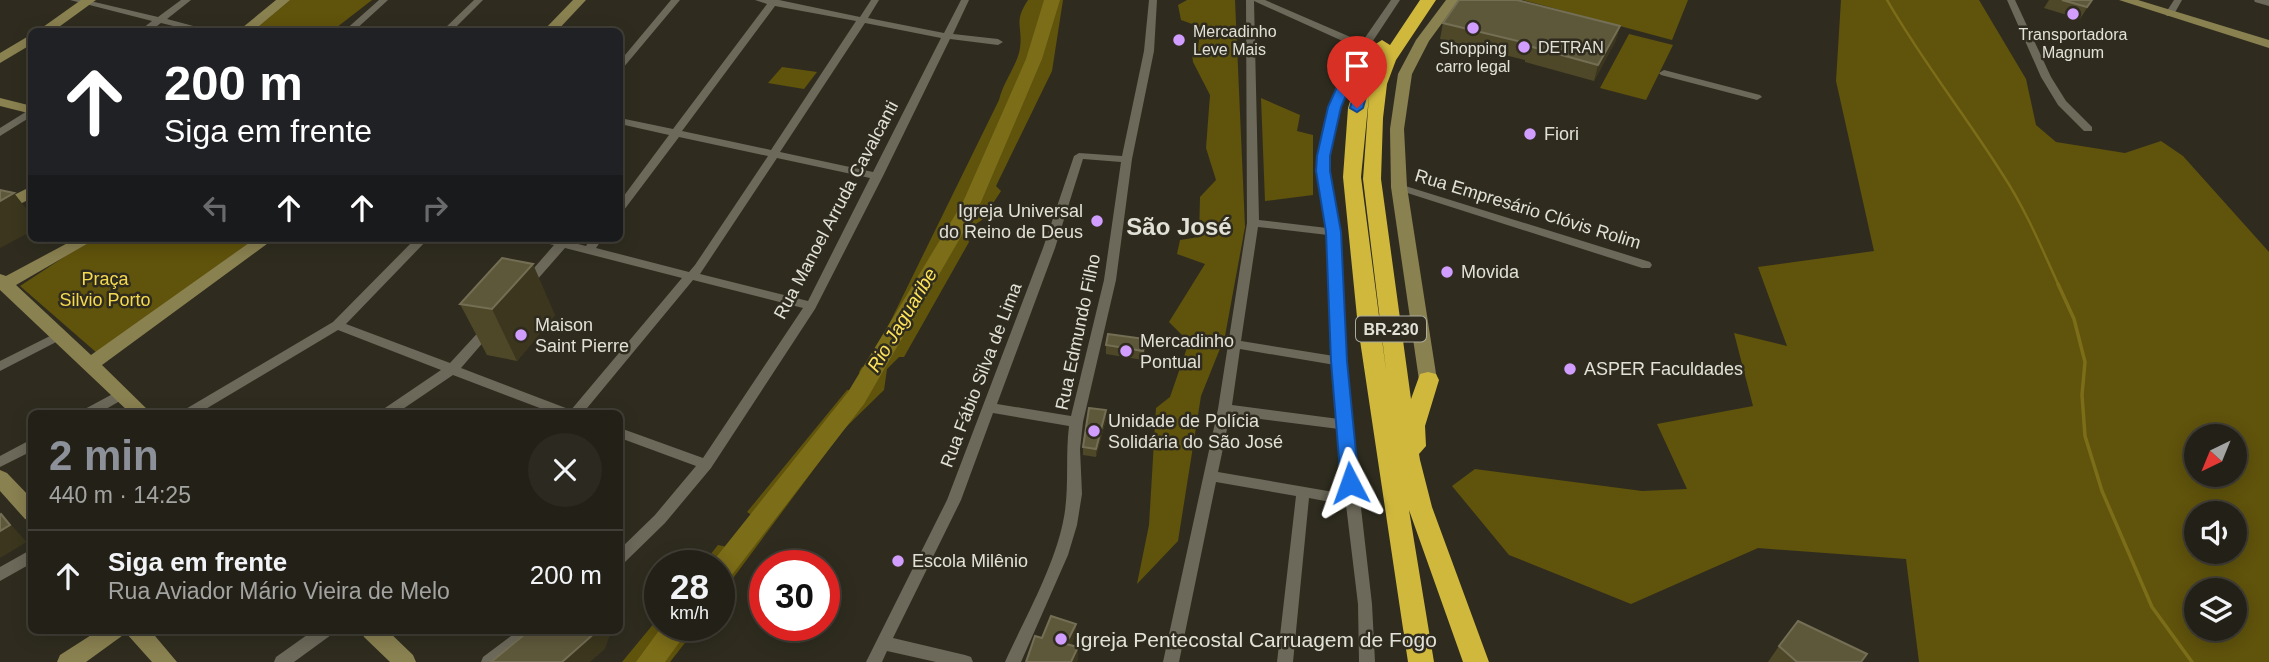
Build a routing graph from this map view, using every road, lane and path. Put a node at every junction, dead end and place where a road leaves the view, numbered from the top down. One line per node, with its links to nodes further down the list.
1 (187, 0): 26 (street)
2 (284, 0): 30 (main road)
3 (384, 0): 31 (street)
4 (479, 0): 32 (street)
5 (580, 0): 33 (main road)
6 (676, 0): 41 (street)
7 (760, 0): 22 (street)
8 (875, 0): 25 (street)
9 (965, 0): 34 (street, Rua Manoel Arruda Cavalcanti)
10 (1153, 0): 53 (street, Rua Edmundo Filho)
11 (1250, 0): 59 (street)
12 (1258, 0): 39 (street)
13 (1396, 0): 39 (street)
14 (1413, 0): 36 (highway, BR-230)
15 (1428, 0): 101 (highway, BR-230)
16 (1453, 0): 55 (main road)
17 (2011, 0): 49 (street)
18 (2125, 0): 24 (main road)
19 (2178, 0): 24 (street)
20 (2258, 0): 23 (street)
21 (83, 1): 26 (street); 27 (main road)
22 (774, 1): 25 (street); 51 (street)
23 (2269, 3)
24 (2169, 14): 38 (main road)
25 (862, 19): 34 (street); 52 (street)
26 (159, 20): 28 (street); 29 (street)
27 (47, 28)
28 (148, 28)
29 (194, 28)
30 (248, 28)
31 (352, 28)
32 (449, 28)
33 (552, 28)
34 (947, 36): 37 (street); 54 (street, Rua Manoel Arruda Cavalcanti)
35 (28, 41): 40 (main road)
36 (1384, 41): 39 (highway); 42 (highway, BR-230)
37 (998, 42)
38 (2269, 44)
39 (1362, 46): 42 (street)
40 (0, 59)
41 (623, 62)
42 (1358, 74): 60 (street); 123 (highway, BR-230)
43 (1664, 74): 44 (street)
44 (1757, 97)
45 (0, 102): 46 (main road)
46 (28, 110)
47 (28, 114): 50 (street)
48 (623, 122): 51 (street)
49 (2088, 129)
50 (0, 133)
51 (673, 134): 52 (street); 57 (street)
52 (774, 155): 54 (street); 69 (street)
53 (1127, 159): 83 (street, Rua Fábio Silva de Lima); 91 (street, Rua Edmundo Filho)
54 (878, 176): 72 (street, Rua Manoel Arruda Cavalcanti)
55 (1399, 187): 68 (street, Rua Empresário Clóvis Rolim); 81 (main road)
56 (28, 193): 58 (main road)
57 (623, 204)
58 (0, 209)
59 (1253, 223): 60 (street); 76 (street)
60 (1334, 232): 77 (street)
61 (81, 242): 70 (main road)
62 (261, 242): 78 (main road)
63 (419, 242): 74 (street)
64 (554, 242): 66 (street)
65 (594, 242): 67 (street)
66 (562, 244): 67 (street); 71 (street)
67 (588, 251): 69 (street)
68 (1646, 265)
69 (690, 278): 72 (street); 90 (street)
70 (2, 283): 75 (main road)
71 (517, 296)
72 (811, 306): 96 (street, Rua Manoel Arruda Cavalcanti)
73 (498, 317): 80 (street)
74 (337, 325): 80 (street); 87 (street)
75 (58, 336): 78 (main road); 79 (street)
76 (1234, 344): 77 (street); 84 (street)
77 (1339, 361): 92 (street)
78 (89, 365): 82 (main road)
79 (0, 366)
80 (452, 369): 88 (street); 89 (street)
81 (1428, 380): 101 (highway)
82 (122, 394): 85 (street); 86 (main road)
83 (988, 407): 91 (street); 111 (street, Rua Fábio Silva de Lima)
84 (1225, 409): 92 (street); 97 (street)
85 (94, 410)
86 (139, 410)
87 (194, 410)
88 (391, 410)
89 (558, 410)
90 (578, 410)
91 (1076, 422): 119 (street, Rua Edmundo Filho)
92 (1345, 425): 100 (street)
93 (623, 434): 96 (street)
94 (28, 446): 95 (street)
95 (0, 462)
96 (706, 464): 103 (street, Rua Manoel Arruda Cavalcanti)
97 (1210, 476): 99 (street); 120 (street)
98 (0, 478): 102 (main road)
99 (1303, 493): 100 (street); 121 (street)
100 (1351, 500): 122 (street)
101 (1420, 507): 124 (highway, BR-230)
102 (28, 509)
103 (623, 555)
104 (28, 558): 105 (street)
105 (0, 575)
106 (111, 634): 112 (main road)
107 (140, 634): 113 (main road)
108 (320, 634): 114 (street)
109 (376, 634): 115 (main road)
110 (525, 634): 116 (street)
111 (884, 650): 117 (street, Rua Fábio Silva de Lima); 118 (street)
112 (68, 662)
113 (166, 662)
114 (282, 662)
115 (405, 662)
116 (489, 662)
117 (874, 662)
118 (965, 662)
119 (1013, 662)
120 (1171, 662)
121 (1285, 662)
122 (1367, 662)
123 (1421, 662)
124 (1476, 662)

